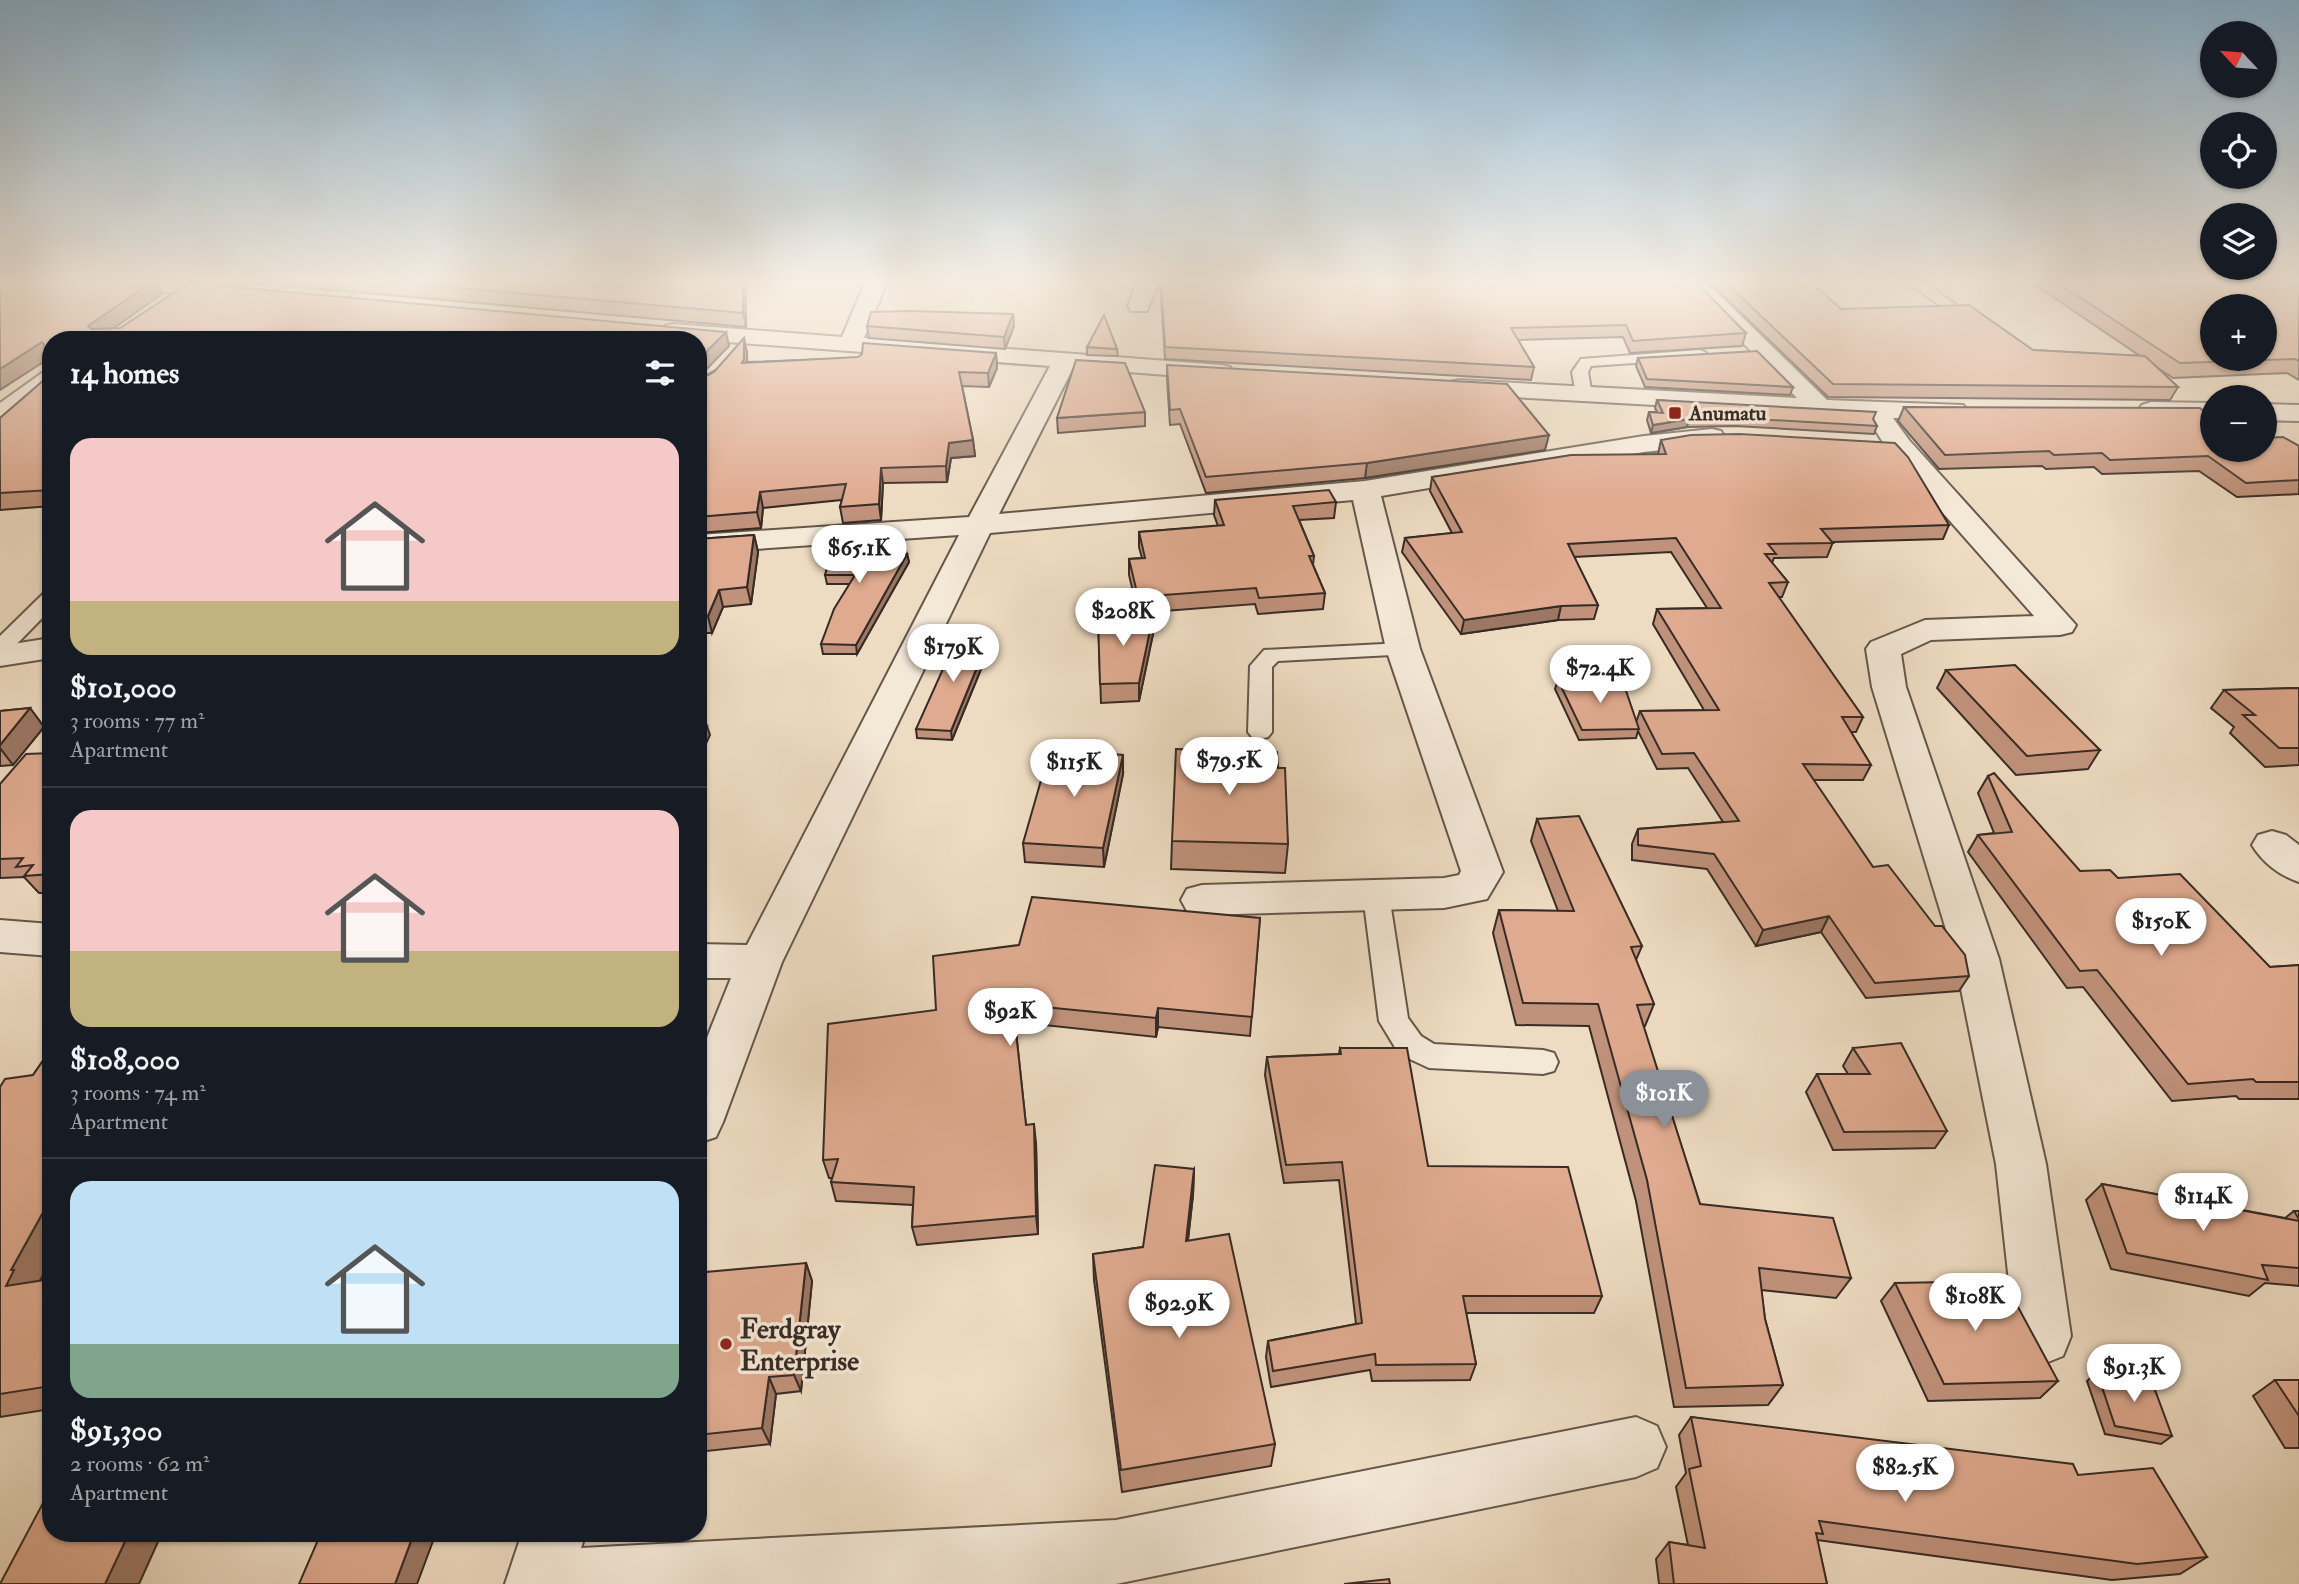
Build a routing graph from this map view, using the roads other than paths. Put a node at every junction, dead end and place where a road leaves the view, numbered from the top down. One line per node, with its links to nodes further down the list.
1 (956, 354): 4 (street)
2 (1721, 354): 8 (lane)
3 (1756, 354): 10 (street)
4 (1064, 363): 5 (street); 20 (street)
5 (1242, 374)
6 (42, 382): 9 (street)
7 (1433, 386): 8 (street)
8 (1584, 395): 10 (street)
9 (11, 397): 16 (street)
10 (1821, 407): 17 (street)
11 (1982, 410): 17 (street)
12 (2130, 410): 13 (street)
13 (2200, 411)
14 (2277, 412): 15 (street)
15 (2299, 413)
16 (0, 415)
17 (1867, 427): 34 (street)
18 (1735, 437): 19 (street)
19 (1365, 490): 20 (street); 25 (street)
20 (979, 525): 21 (street); 31 (street)
21 (707, 543)
22 (42, 606): 23 (lane)
23 (0, 648)
24 (42, 649): 26 (street)
25 (1403, 649): 27 (lane); 28 (street)
26 (0, 656)
27 (1260, 732)
28 (1376, 895): 29 (street); 32 (lane)
29 (1202, 900)
30 (707, 961): 31 (street)
31 (761, 962): 33 (street)
32 (1544, 1062)
33 (707, 1099)
34 (2043, 1336)
35 (1636, 1447): 37 (street)
36 (551, 1542): 37 (street)
37 (537, 1584)

